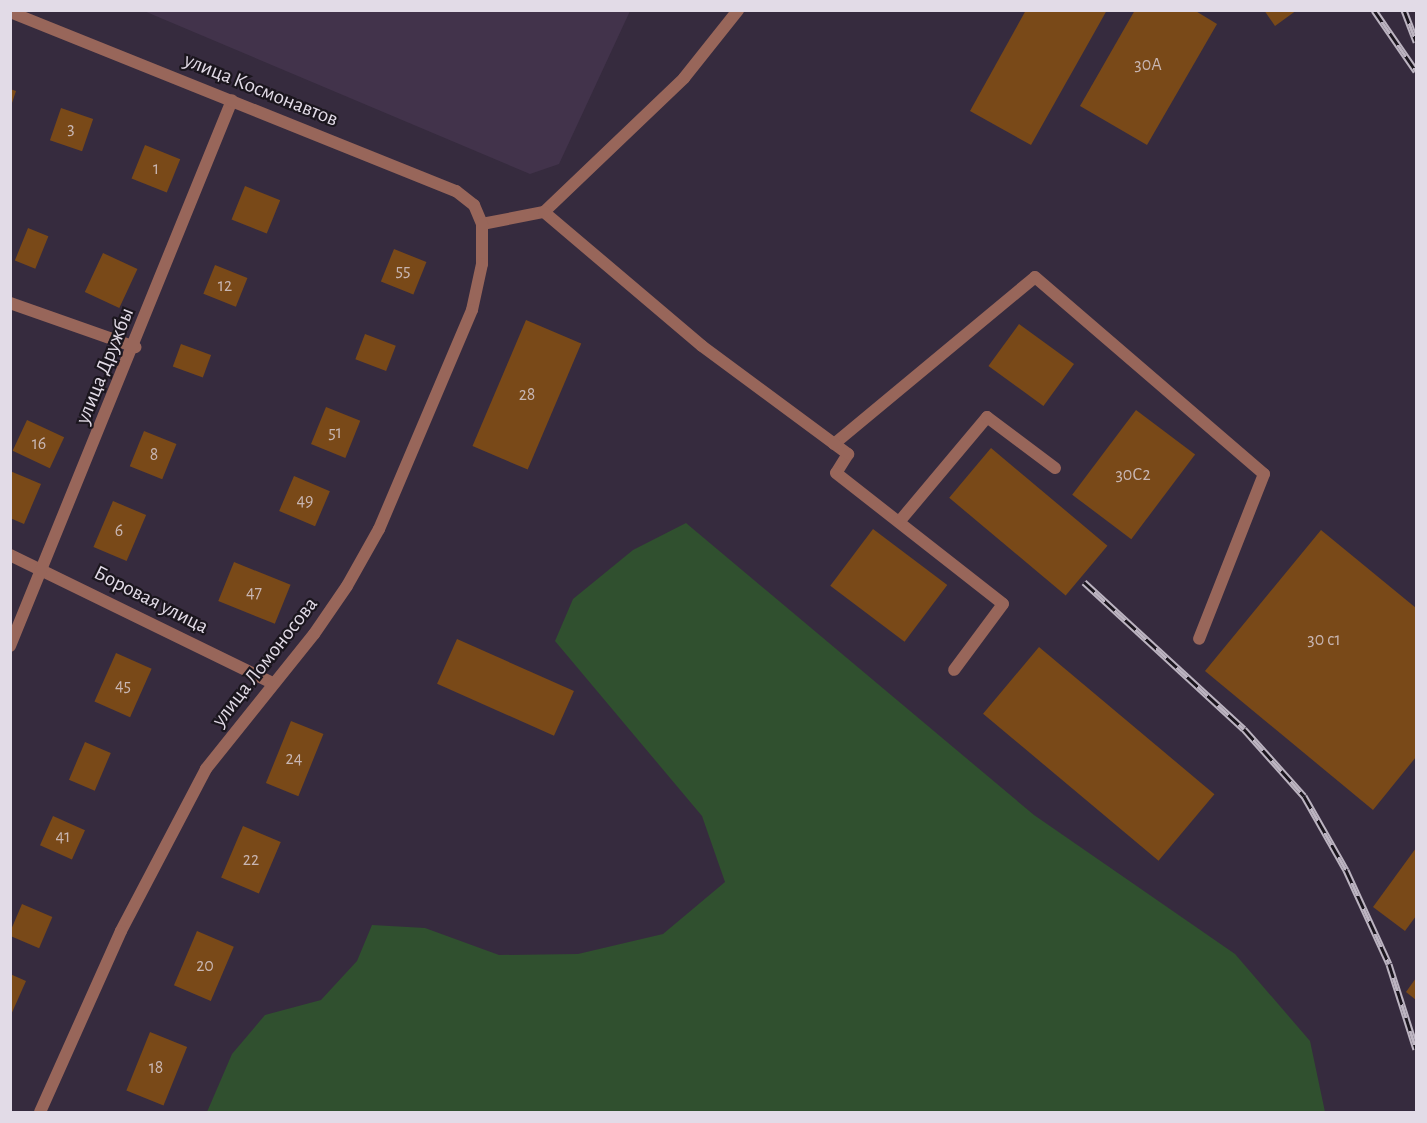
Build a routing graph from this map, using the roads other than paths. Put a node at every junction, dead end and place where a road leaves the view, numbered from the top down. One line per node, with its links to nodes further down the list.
1 (738, 10): 4 (street)
2 (10, 12): 3 (street, улица Космонавтов)
3 (232, 100): 5 (street, улица Космонавтов); 7 (street, улица Дружбы)
4 (544, 212): 5 (street); 8 (street)
5 (482, 224): 16 (street, улица Ломоносова)
6 (10, 303): 7 (street)
7 (135, 347): 12 (street, улица Дружбы)
8 (834, 444): 10 (street); 13 (street)
9 (1055, 468): 10 (street)
10 (899, 522): 15 (street)
11 (10, 555): 12 (street, Боровая улица)
12 (43, 568): 14 (street, улица Дружбы); 16 (street, Боровая улица)
13 (1199, 639)
14 (10, 646)
15 (954, 670)
16 (272, 683): 17 (street, улица Ломоносова)
17 (40, 1113)

